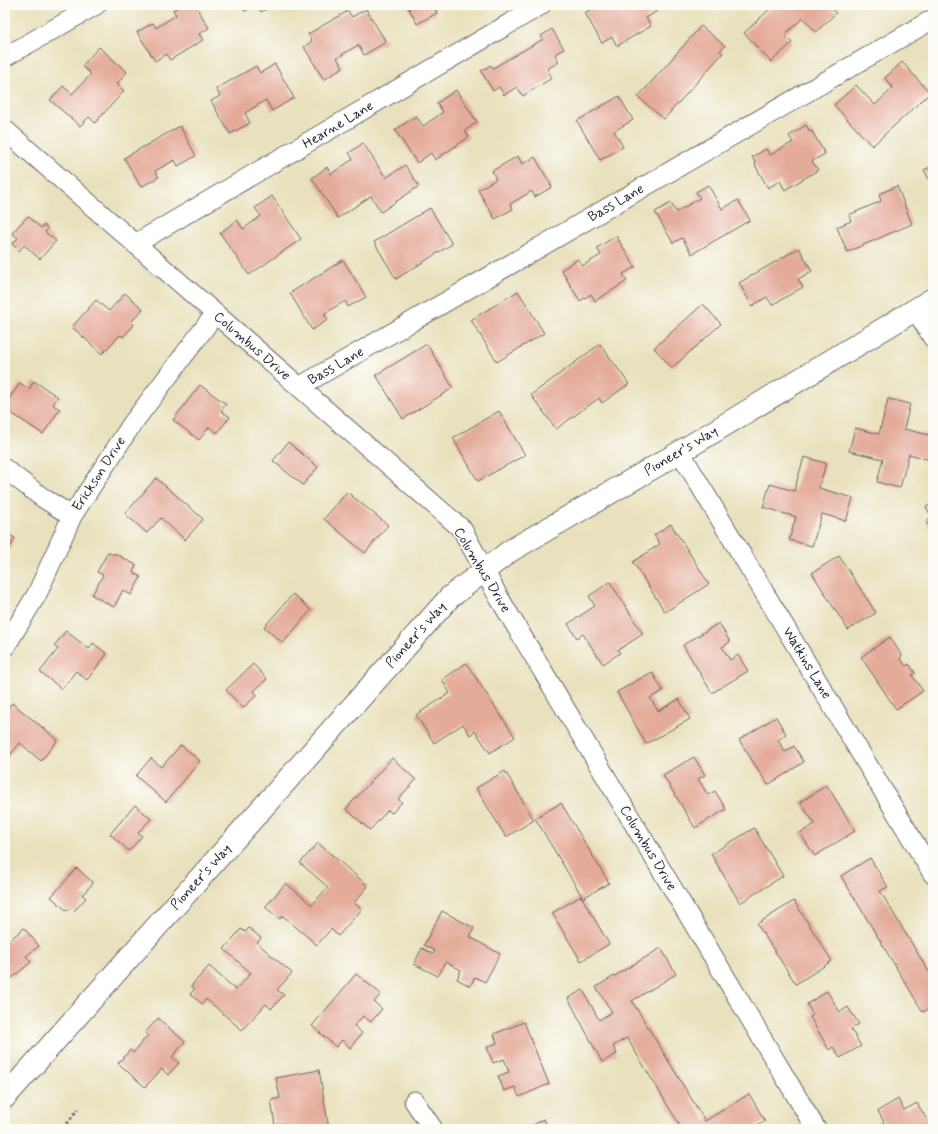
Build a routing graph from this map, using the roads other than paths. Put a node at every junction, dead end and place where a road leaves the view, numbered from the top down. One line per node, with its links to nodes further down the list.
1 (96, 5): 4 (street)
2 (541, 5): 6 (street, Hearne Lane)
3 (933, 19): 10 (street, Bass Lane)
4 (5, 57)
5 (5, 130): 6 (street, Columbus Drive)
6 (135, 244): 8 (street, Columbus Drive)
7 (924, 304): 9 (street); 11 (main road, Pioneer's Way)
8 (215, 314): 10 (street, Columbus Drive); 13 (street, Erickson Drive)
9 (933, 338)
10 (299, 387): 14 (street, Columbus Drive)
11 (680, 452): 14 (main road, Pioneer's Way); 16 (street, Watkins Lane)
12 (5, 469): 13 (street)
13 (72, 516): 15 (street, Erickson Drive)
14 (484, 570): 17 (main road, Pioneer's Way); 20 (street, Columbus Drive)
15 (5, 647)
16 (933, 874)
17 (5, 1097)
18 (414, 1102): 19 (street)
19 (433, 1129)
20 (816, 1129)

